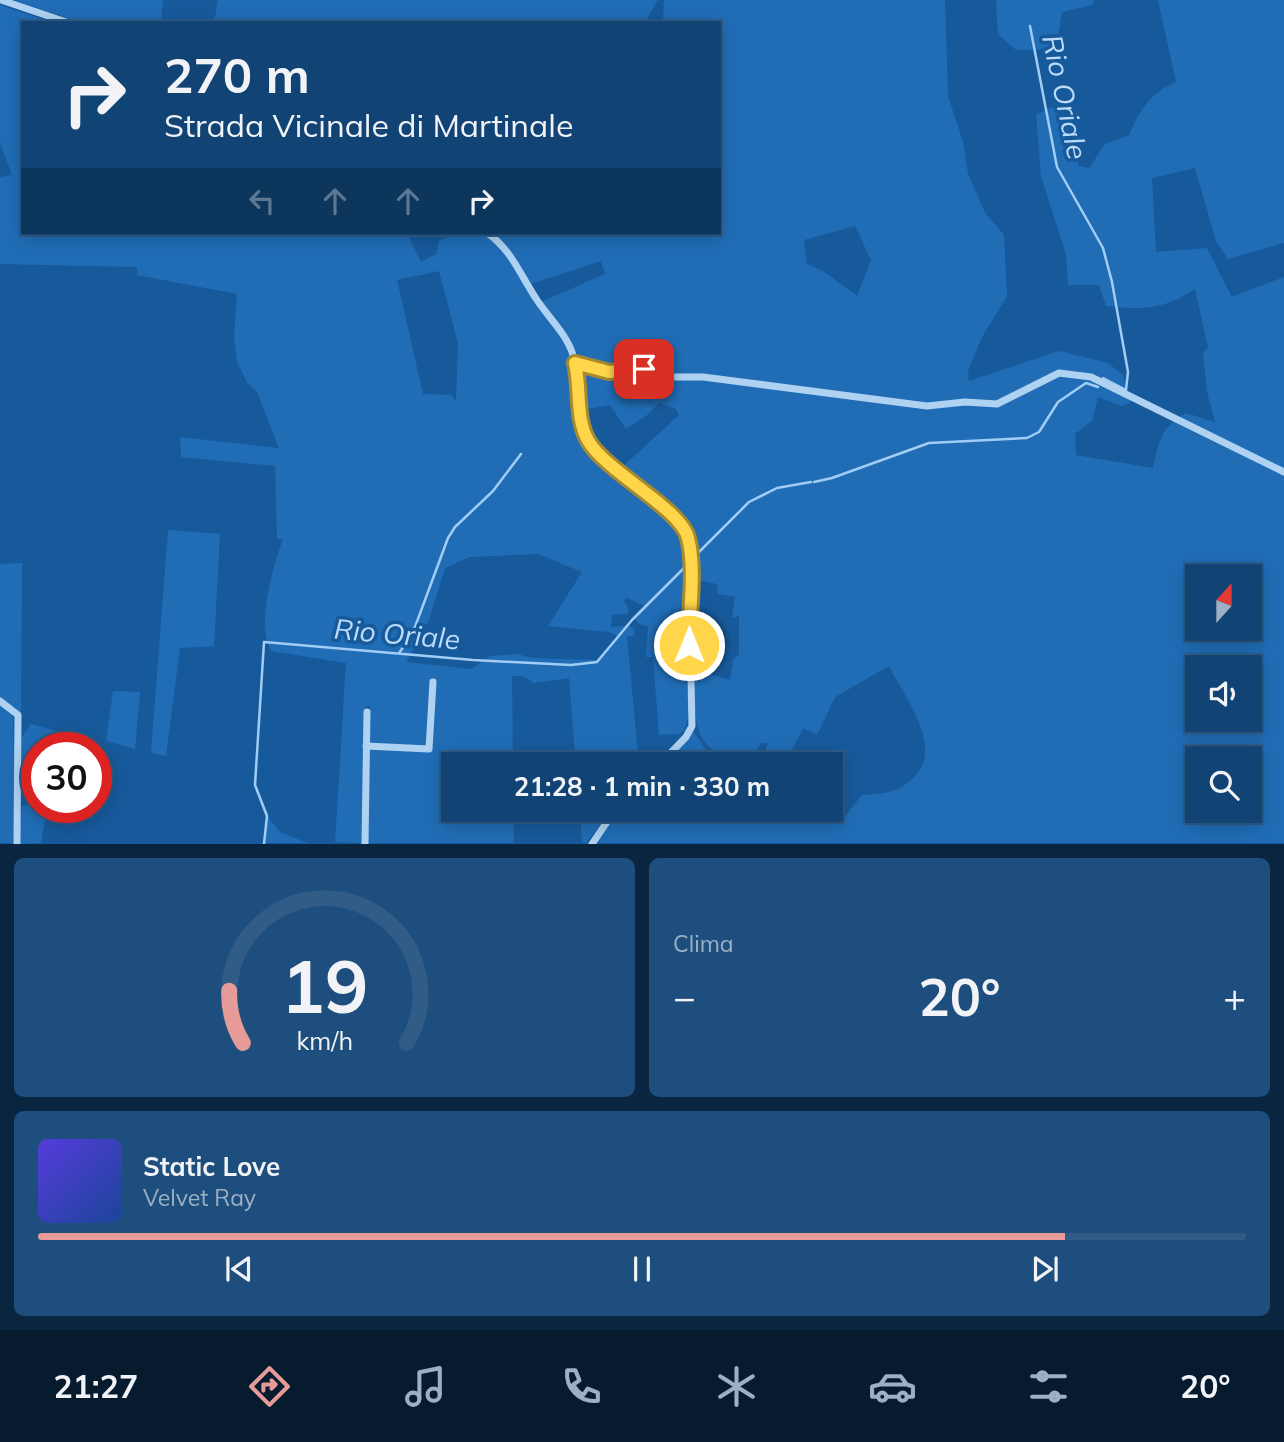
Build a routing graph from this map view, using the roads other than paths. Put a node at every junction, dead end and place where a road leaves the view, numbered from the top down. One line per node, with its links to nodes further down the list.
1 (1, 0): 2 (street)
2 (63, 21)
3 (489, 235): 4 (street)
4 (575, 363): 5 (street); 10 (street)
5 (1284, 472)
6 (433, 682): 9 (street)
7 (0, 701): 12 (street)
8 (367, 712): 9 (street)
9 (366, 746): 13 (street)
10 (672, 752)
11 (607, 822): 14 (street)
12 (17, 844)
13 (365, 844)
14 (592, 844)

